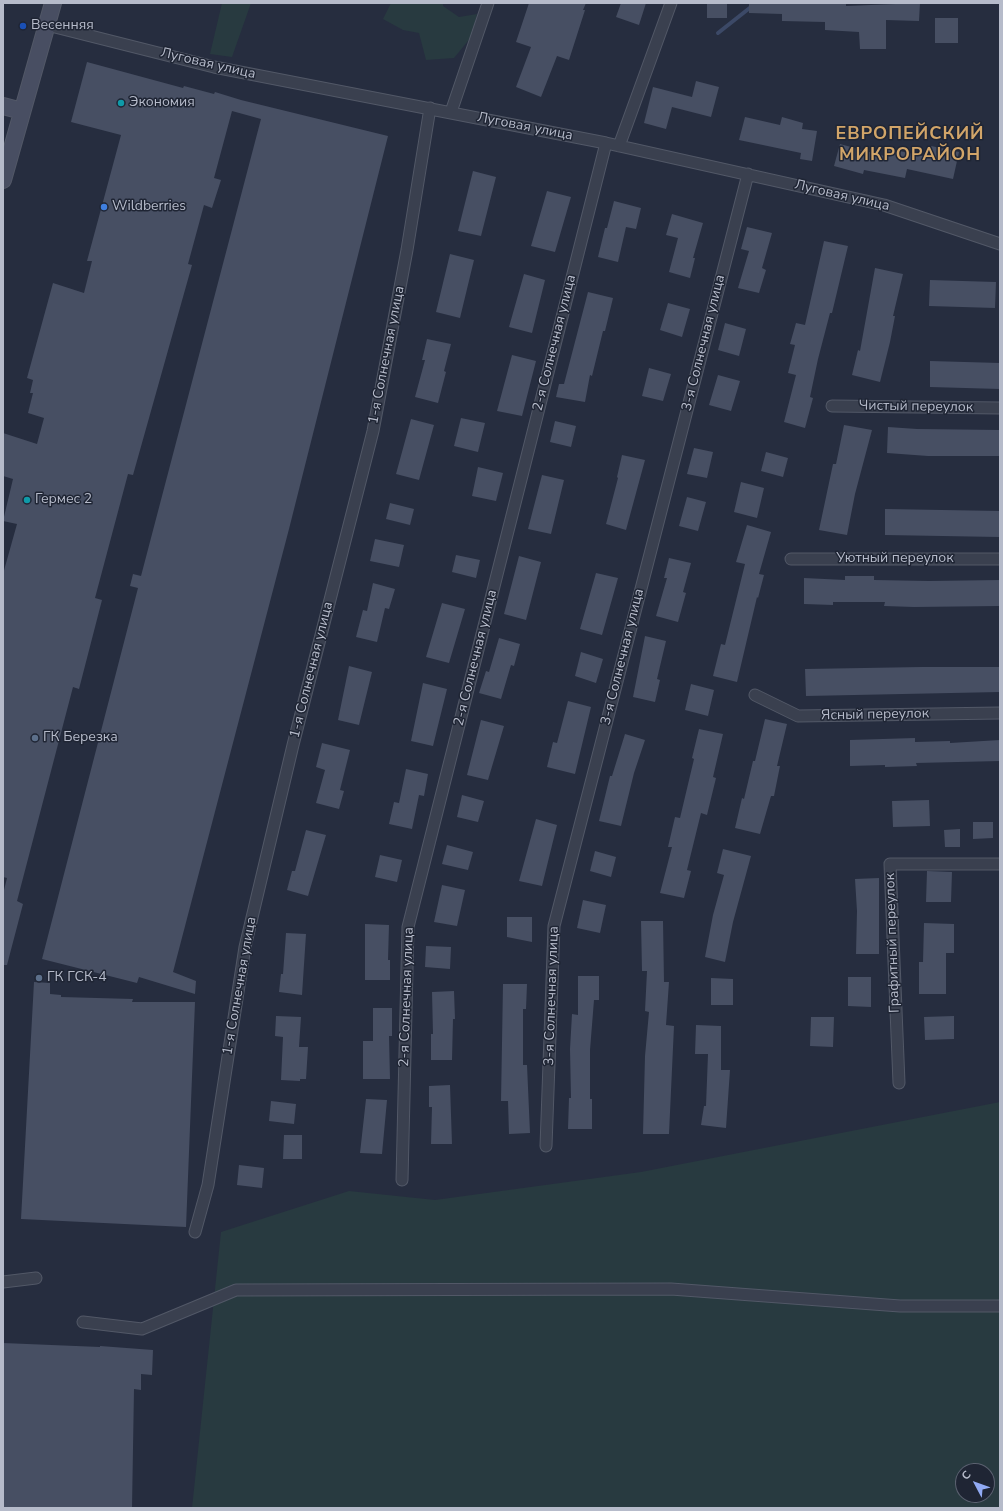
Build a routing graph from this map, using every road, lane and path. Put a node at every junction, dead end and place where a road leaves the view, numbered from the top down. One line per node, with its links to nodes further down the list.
1 (53, 3): 4 (street)
2 (488, 3): 8 (street)
3 (671, 3): 10 (street)
4 (47, 25): 6 (street, Луговая улица); 7 (street)
5 (3, 106): 7 (street)
6 (430, 108): 8 (street, Луговая улица); 24 (street, 1-я Солнечная улица)
7 (22, 111): 12 (street)
8 (451, 112): 9 (street, Луговая улица)
9 (606, 143): 10 (street, Луговая улица); 23 (street, 2-я Солнечная улица)
10 (619, 146): 11 (street, Луговая улица)
11 (748, 174): 13 (street, Луговая улица); 22 (street, 3-я Солнечная улица)
12 (3, 180)
13 (1000, 244)
14 (832, 406): 15 (street, Чистый переулок)
15 (1000, 408)
16 (1000, 558): 17 (street, Уютный переулок)
17 (791, 559)
18 (755, 695): 19 (street, Ясный переулок)
19 (1000, 713)
20 (1000, 864): 21 (street, Графитный переулок)
21 (899, 1083)
22 (546, 1146)
23 (402, 1180)
24 (195, 1232)
25 (36, 1278): 26 (street)
26 (3, 1282)
27 (1000, 1306): 28 (street)
28 (83, 1322)

